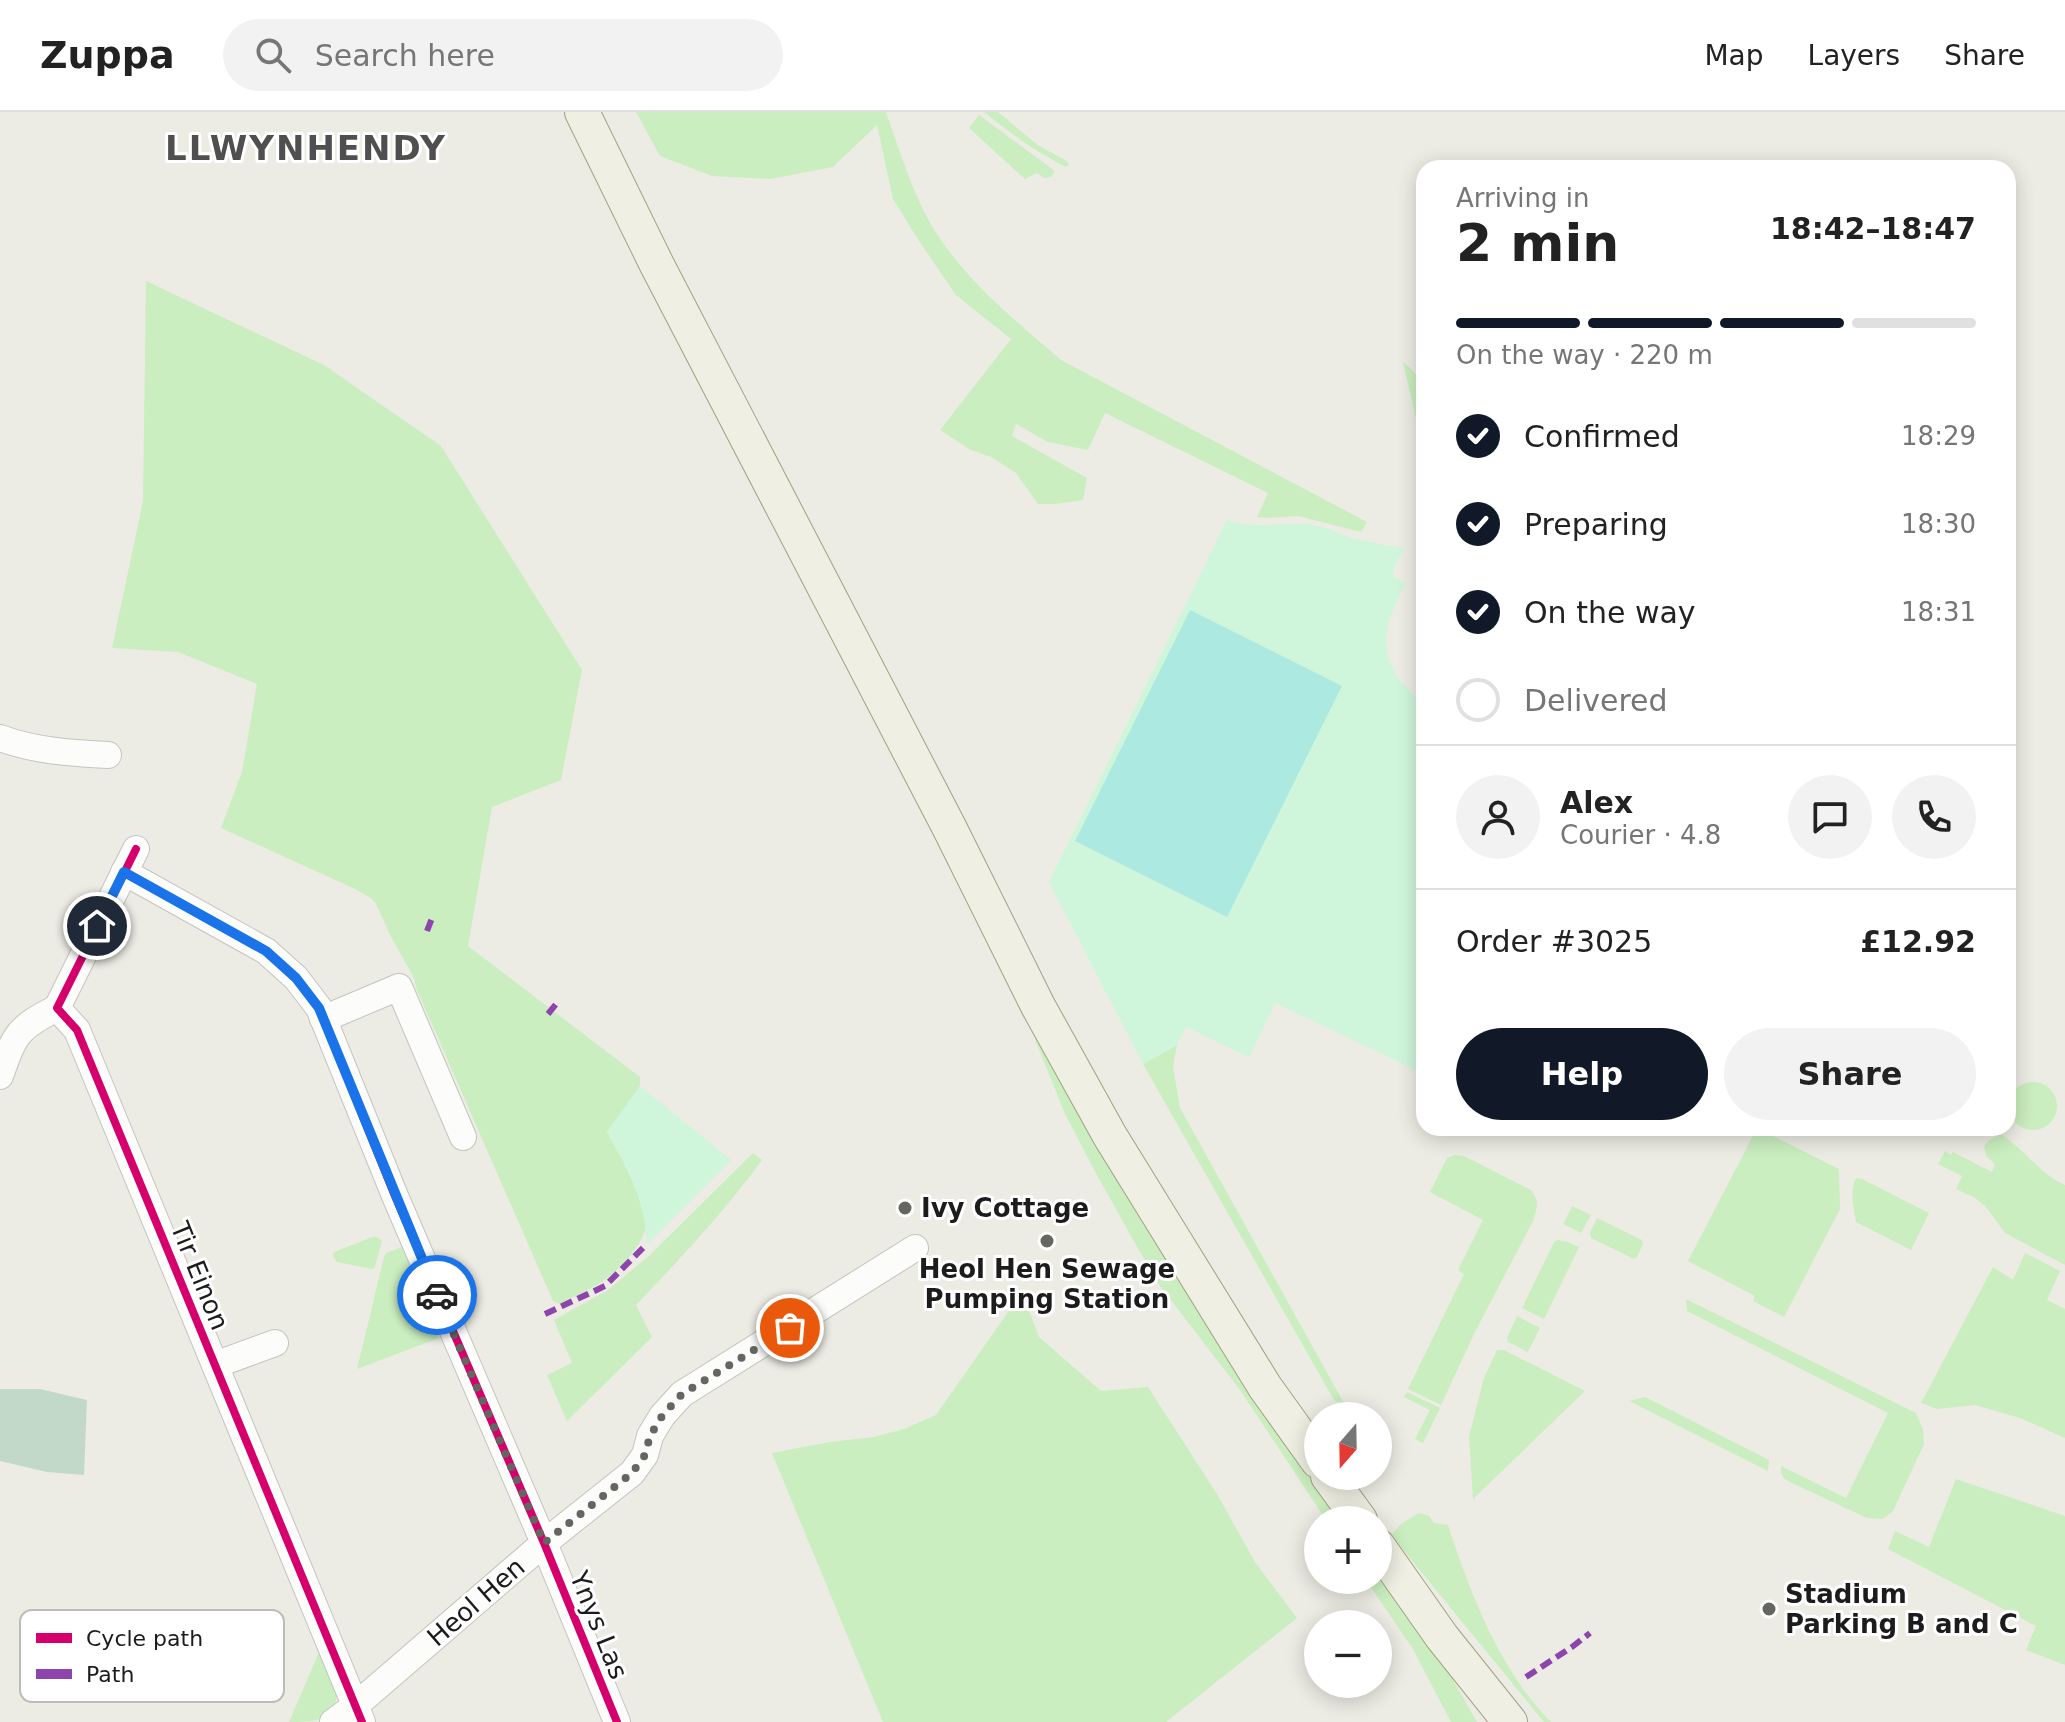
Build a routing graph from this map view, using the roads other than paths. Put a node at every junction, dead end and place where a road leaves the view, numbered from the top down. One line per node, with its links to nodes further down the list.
1 (582, 112): 11 (main road)
2 (0, 738): 3 (street)
3 (108, 755)
4 (57, 1008): 5 (street); 6 (street); 10 (street, Tir Einon)
5 (323, 1019): 7 (street); 12 (street)
6 (0, 1076)
7 (463, 1137)
8 (915, 1248): 12 (street, Heol Hen)
9 (275, 1343): 10 (street)
10 (215, 1365): 14 (street, Tir Einon)
11 (1304, 1441)
12 (544, 1543): 14 (street, Heol Hen); 16 (street, Ynys Las)
13 (1392, 1566): 17 (main road)
14 (358, 1714): 15 (street, Heol Hen)
15 (333, 1722)
16 (617, 1722)
17 (1510, 1722)

